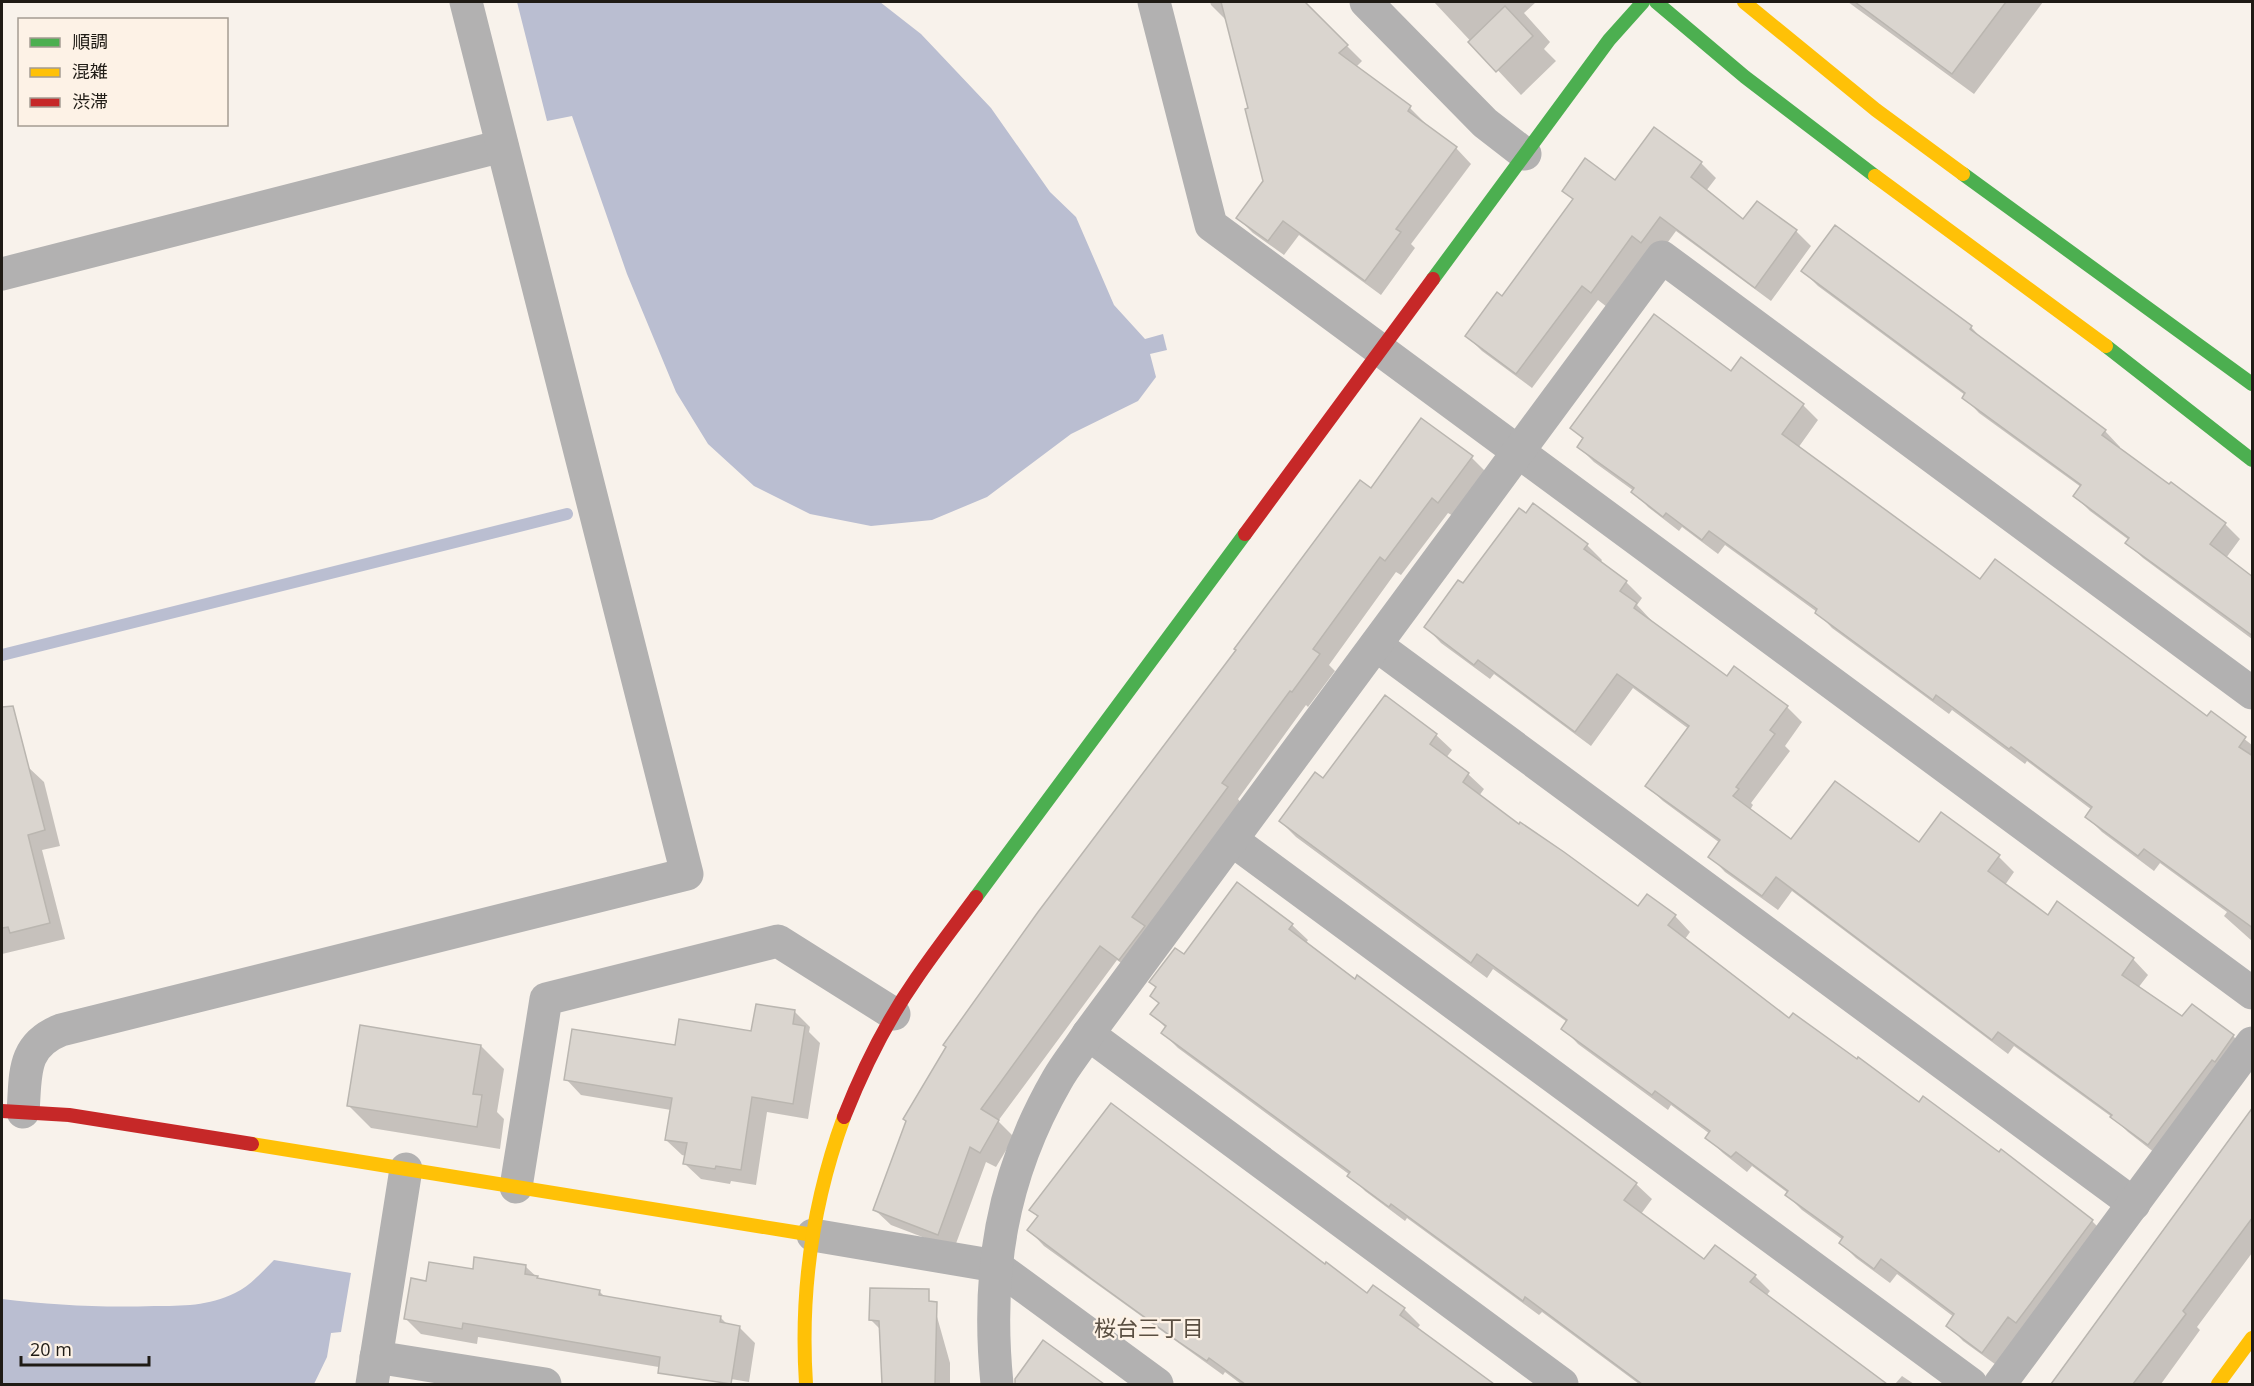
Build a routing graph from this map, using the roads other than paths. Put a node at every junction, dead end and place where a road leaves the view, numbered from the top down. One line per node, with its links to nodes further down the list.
1 (466, 2): 7 (street)
2 (1154, 2): 10 (street)
3 (1366, 2): 8 (street)
4 (1643, 2): 8 (street)
5 (1656, 2): 13 (street)
6 (1744, 2): 11 (street)
7 (502, 146): 9 (street); 21 (street)
8 (1525, 154): 10 (street)
9 (2, 273)
10 (1381, 350): 12 (street); 18 (street)
11 (2253, 384)
12 (1518, 452): 14 (street); 15 (street); 17 (street)
13 (2253, 460)
14 (1376, 645): 16 (street); 24 (street)
15 (2253, 693)
16 (1232, 840): 19 (street); 34 (street)
17 (2253, 993)
18 (894, 1014): 23 (street); 25 (street)
19 (1088, 1034): 26 (street); 33 (street)
20 (2253, 1043): 24 (street)
21 (12, 1112): 22 (street)
22 (406, 1169): 23 (street); 28 (street)
23 (516, 1187): 25 (street)
24 (2134, 1204): 35 (street)
25 (813, 1235): 26 (street); 30 (street)
26 (996, 1266): 31 (street); 32 (street)
27 (2253, 1338): 36 (street)
28 (374, 1371): 29 (street)
29 (545, 1384)
30 (806, 1384)
31 (997, 1384)
32 (1157, 1384)
33 (1562, 1384)
34 (1971, 1384)
35 (2000, 1384)
36 (2218, 1384)

